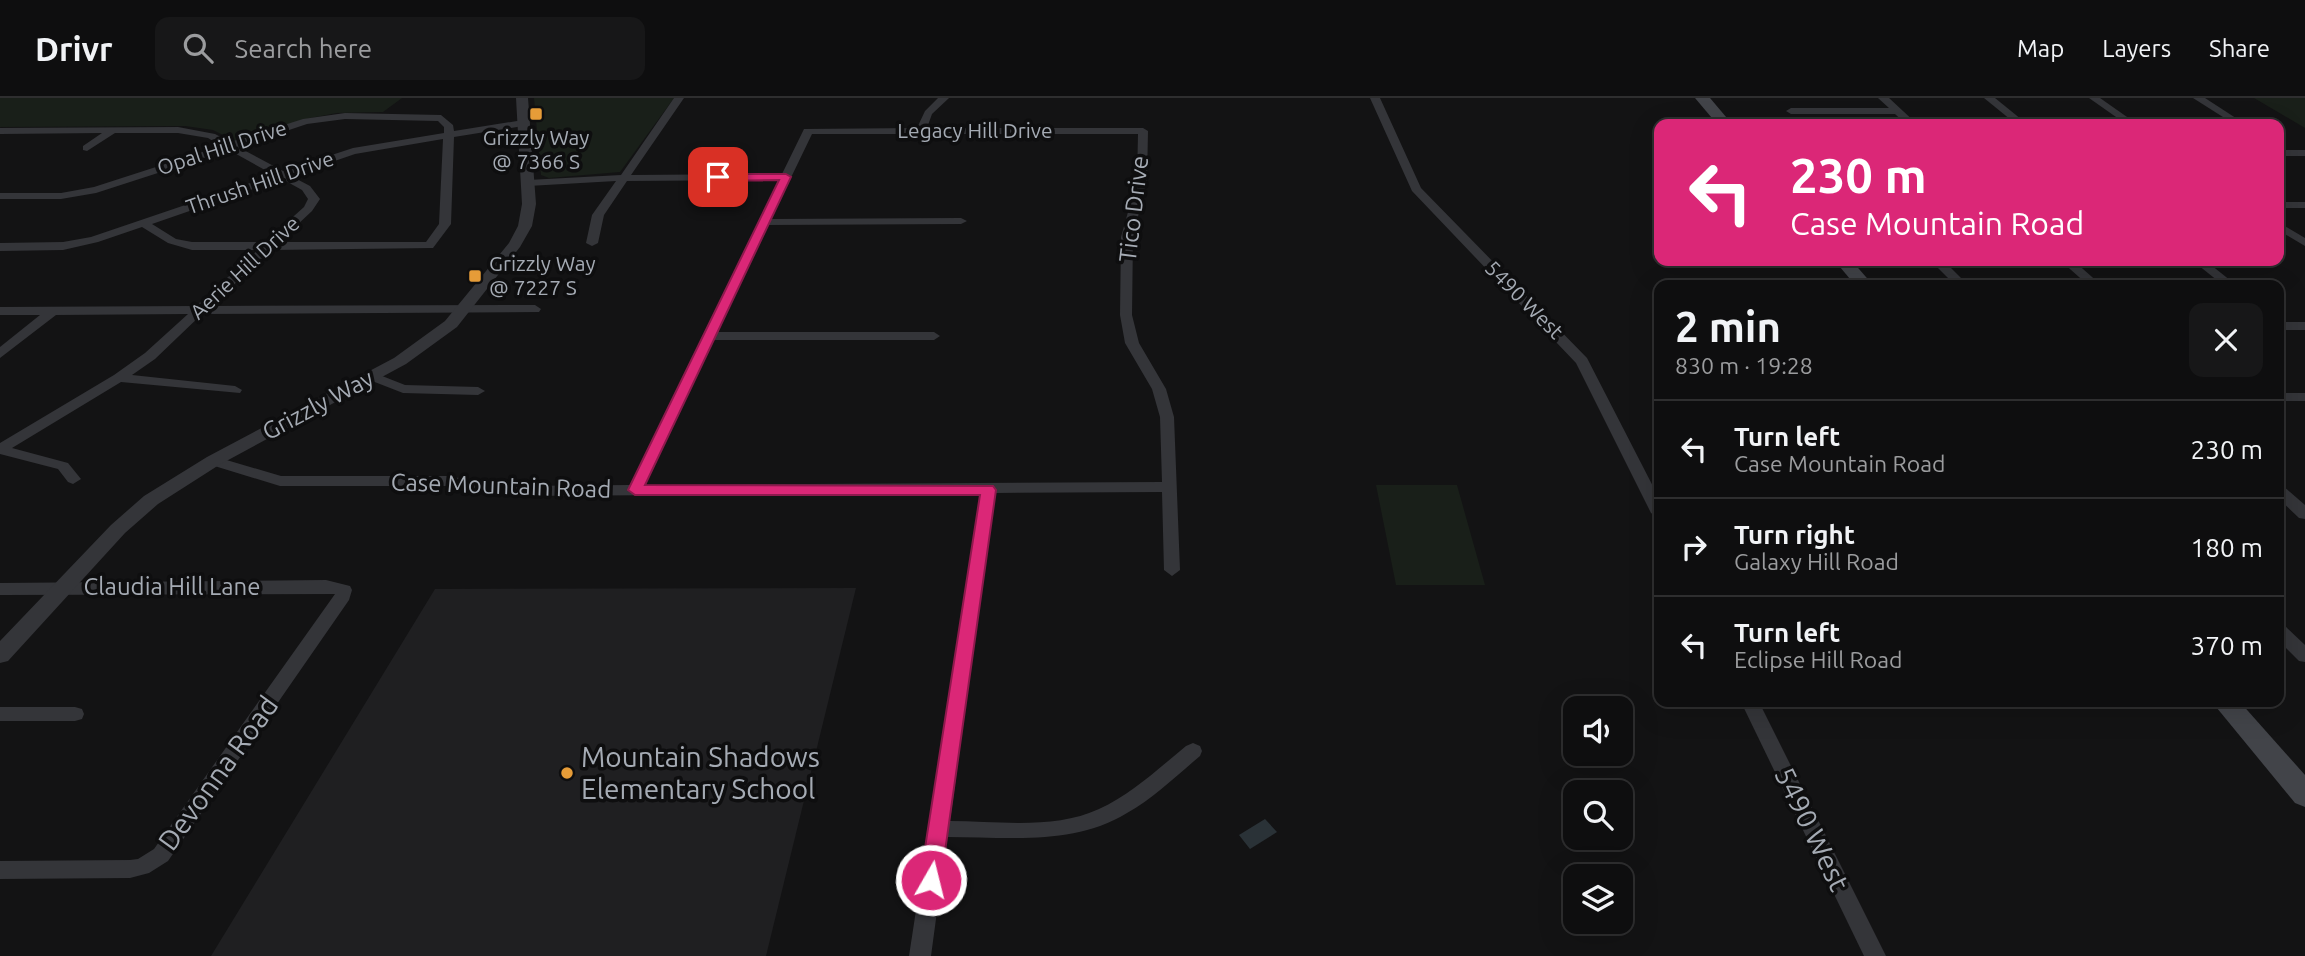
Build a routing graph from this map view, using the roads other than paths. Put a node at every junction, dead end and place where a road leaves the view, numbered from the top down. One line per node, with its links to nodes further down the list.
1 (522, 98): 17 (street, Grizzly Way)
2 (680, 98): 29 (street)
3 (944, 98): 21 (street)
4 (1376, 98): 73 (street, 5490 West)
5 (1702, 98): 12 (main road)
6 (1883, 98): 11 (street)
7 (1989, 98): 14 (street)
8 (2094, 98): 15 (street)
9 (2198, 98): 16 (street)
10 (1791, 110): 11 (street)
11 (1897, 111): 13 (street)
12 (1721, 119)
13 (1906, 119)
14 (2016, 119)
15 (2125, 119)
16 (2232, 119)
17 (523, 123): 22 (street, Thrush Hill Drive); 30 (street, Grizzly Way)
18 (0, 131): 19 (street, Aerie Hill Drive)
19 (112, 131): 23 (street, Aerie Hill Drive); 24 (street)
20 (1143, 131): 21 (street, Legacy Hill Drive); 69 (street, Tico Drive)
21 (921, 132): 28 (street, Legacy Hill Drive)
22 (449, 134): 23 (street, Opal Hill Drive); 27 (street, Thrush Hill Drive); 40 (street)
23 (229, 146): 27 (street, Aerie Hill Drive); 31 (street, Opal Hill Drive)
24 (86, 148)
25 (2284, 152): 26 (street)
26 (2305, 153)
27 (282, 175): 36 (street, Thrush Hill Drive); 40 (street, Aerie Hill Drive)
28 (786, 177): 29 (street); 35 (street)
29 (624, 178): 30 (street); 38 (street)
30 (528, 183): 50 (street, Grizzly Way)
31 (0, 196)
32 (2284, 205): 33 (street)
33 (2305, 205)
34 (961, 221): 35 (street)
35 (763, 222): 57 (street)
36 (143, 223): 40 (street); 41 (street, Thrush Hill Drive)
37 (2284, 229): 39 (street)
38 (592, 243)
39 (2305, 243)
40 (269, 246): 53 (street, Aerie Hill Drive)
41 (0, 247)
42 (1847, 266): 46 (main road)
43 (1942, 266): 47 (street)
44 (2073, 266): 48 (street)
45 (2205, 266): 49 (street)
46 (1860, 280)
47 (1957, 280)
48 (2089, 280)
49 (2224, 280)
50 (464, 309): 51 (street); 53 (street); 60 (street, Grizzly Way)
51 (535, 309)
52 (54, 310): 53 (street); 54 (street); 59 (street)
53 (200, 310): 61 (street, Aerie Hill Drive)
54 (0, 311)
55 (2284, 325): 56 (street)
56 (2305, 326)
57 (709, 336): 58 (street); 70 (street)
58 (934, 336)
59 (0, 354)
60 (372, 376): 63 (street); 67 (street, Grizzly Way)
61 (119, 378): 62 (street); 66 (street, Aerie Hill Drive)
62 (235, 390)
63 (478, 391)
64 (2284, 397): 65 (street)
65 (2305, 397)
66 (0, 449): 68 (street)
67 (213, 461): 70 (street, Case Mountain Road); 76 (street, Grizzly Way)
68 (73, 479)
69 (1170, 487): 71 (street, Case Mountain Road); 75 (street, Tico Drive)
70 (635, 490): 71 (street, Case Mountain Road)
71 (988, 490): 88 (street)
72 (2284, 494): 74 (street)
73 (1654, 503)
74 (2305, 513)
75 (1172, 570)
76 (64, 587): 77 (street, Claudia Hill Lane); 78 (street, Claudia Hill Lane); 80 (street, Grizzly Way)
77 (0, 589)
78 (344, 590): 89 (street, Devonna Road)
79 (2284, 635): 81 (street)
80 (0, 655)
81 (2305, 656)
82 (1752, 707): 91 (street, 5490 West)
83 (2229, 707): 87 (main road)
84 (0, 714): 85 (street)
85 (75, 714)
86 (1193, 751): 88 (street)
87 (2305, 795)
88 (938, 829): 90 (street)
89 (0, 870)
90 (920, 956)
91 (1875, 956)

